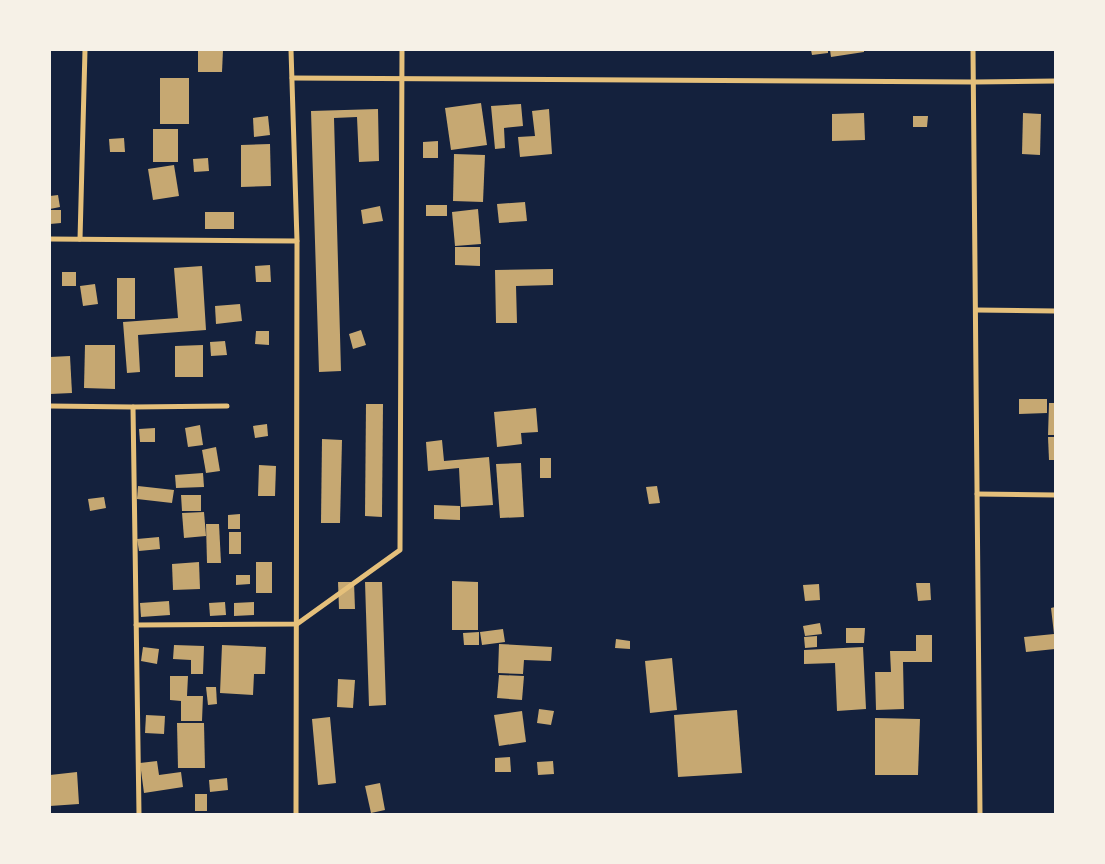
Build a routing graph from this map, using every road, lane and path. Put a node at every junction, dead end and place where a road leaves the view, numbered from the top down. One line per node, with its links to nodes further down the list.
1 (85, 50): 10 (street)
2 (292, 50): 5 (street)
3 (402, 50): 6 (street)
4 (973, 50): 8 (street)
5 (292, 78): 6 (street); 11 (street)
6 (402, 79): 8 (street); 19 (street)
7 (1055, 80): 8 (street)
8 (974, 82): 12 (street)
9 (50, 239): 10 (street)
10 (80, 239): 11 (street)
11 (297, 241): 19 (street)
12 (976, 310): 13 (street); 17 (street)
13 (1055, 311)
14 (50, 406): 16 (street)
15 (227, 406): 16 (street)
16 (133, 407): 20 (street)
17 (977, 494): 18 (street); 23 (street)
18 (1055, 494)
19 (297, 624): 20 (street); 22 (street)
20 (136, 625): 21 (street)
21 (139, 814)
22 (296, 814)
23 (980, 814)

